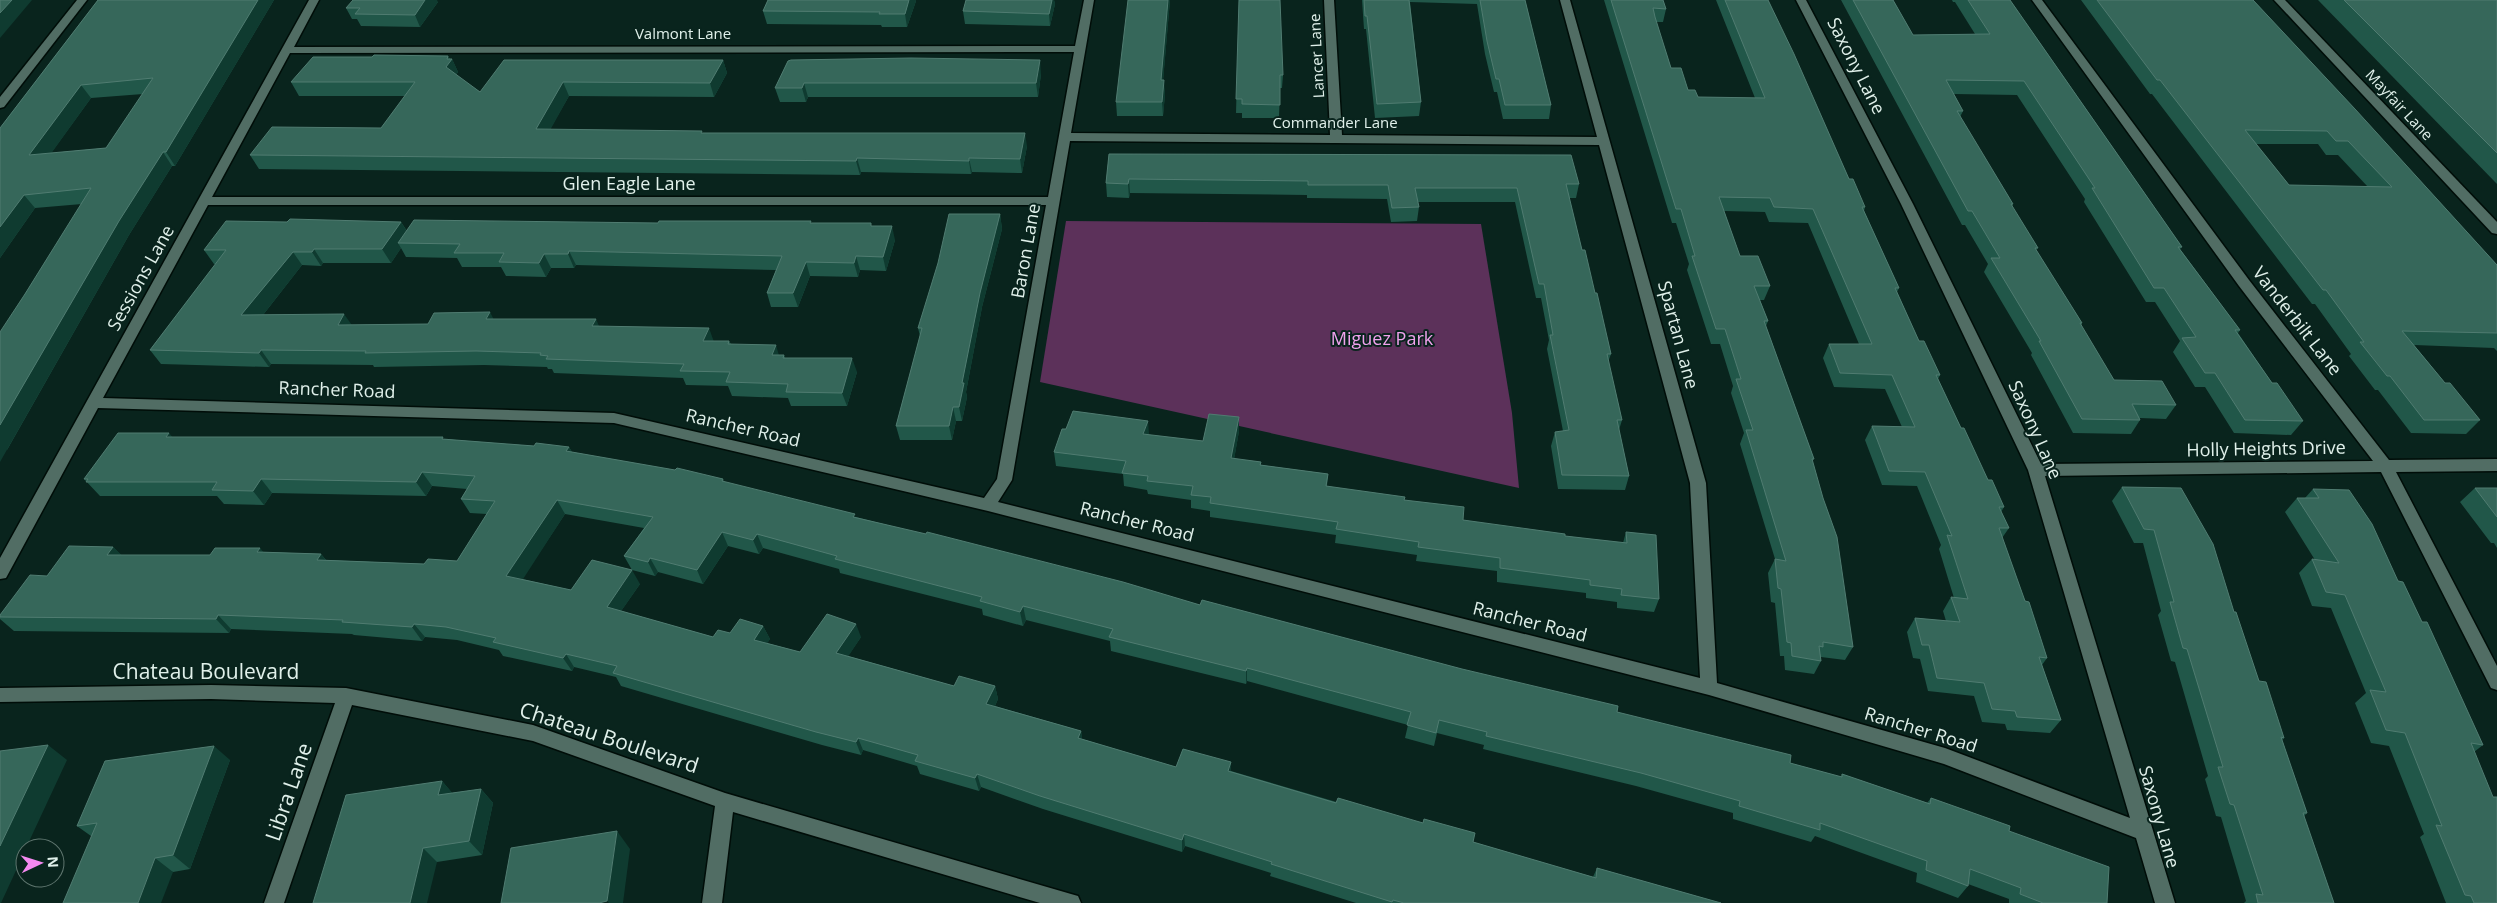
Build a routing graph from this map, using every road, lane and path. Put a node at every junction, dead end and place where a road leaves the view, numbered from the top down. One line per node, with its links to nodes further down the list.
1 (82, 0): 11 (street)
2 (314, 0): 10 (street, Sessions Lane)
3 (1089, 0): 9 (street, Baron Lane)
4 (1329, 0): 13 (street, Lancer Lane)
5 (1565, 0): 14 (street, Spartan Lane)
6 (1801, 0): 21 (street, Saxony Lane)
7 (2037, 0): 20 (street, Vanderbilt Lane)
8 (2279, 0): 17 (street, Mayfair Lane)
9 (1080, 49): 10 (street, Valmont Lane); 12 (street, Baron Lane)
10 (287, 50): 15 (street, Sessions Lane)
11 (0, 105)
12 (1064, 137): 13 (street, Commander Lane); 16 (street, Baron Lane)
13 (1336, 140): 14 (street, Commander Lane)
14 (1605, 141): 25 (street, Spartan Lane)
15 (204, 201): 16 (street, Glen Eagle Lane); 18 (street, Sessions Lane)
16 (1053, 202): 22 (street, Baron Lane)
17 (2497, 230)
18 (93, 404): 22 (street, Rancher Road); 23 (street, Sessions Lane)
19 (2497, 465): 20 (street, Holly Heights Drive)
20 (2386, 466): 21 (street, Holly Heights Drive); 24 (street, Vanderbilt Lane)
21 (2036, 470): 29 (street, Saxony Lane)
22 (988, 505): 25 (street, Rancher Road)
23 (0, 573)
24 (2497, 683)
25 (1709, 688): 29 (street, Rancher Road)
26 (0, 695): 27 (street, Chateau Boulevard)
27 (346, 696): 28 (street, Chateau Boulevard); 30 (street, Libra Lane)
28 (724, 801): 31 (street); 32 (street, Chateau Boulevard)
29 (2144, 832): 33 (street, Saxony Lane)
30 (274, 903)
31 (712, 903)
32 (1072, 903)
33 (2165, 903)

